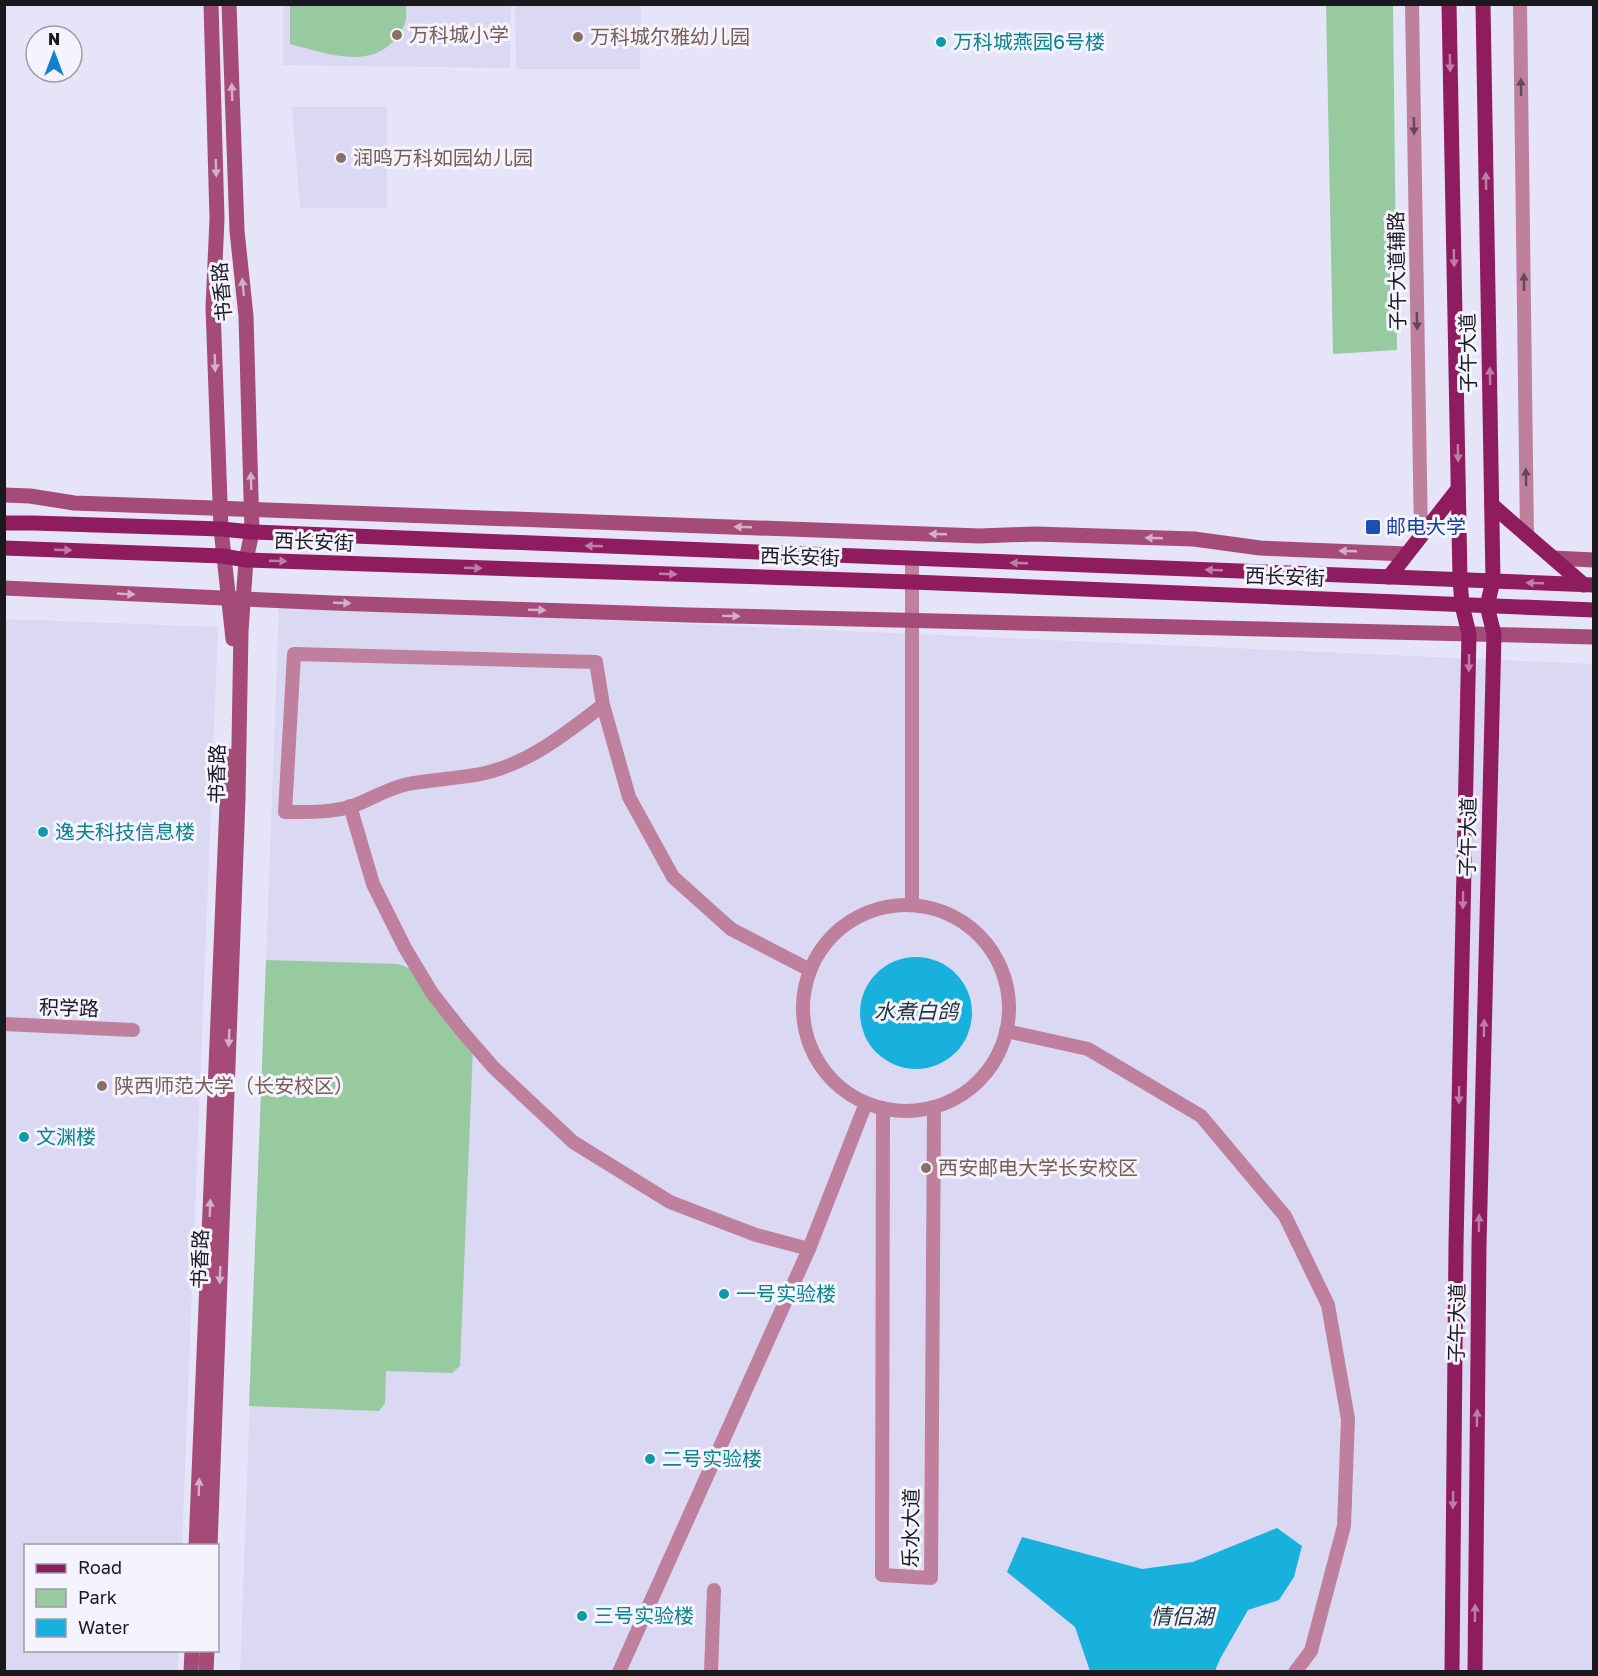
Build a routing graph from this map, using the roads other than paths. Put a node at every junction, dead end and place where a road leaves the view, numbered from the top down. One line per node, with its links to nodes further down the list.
1 (211, 4): 10 (street, 书香路, one-way to 10)
2 (229, 4): 11 (street, 书香路, one-way to 2)
3 (1412, 4): 15 (street, 子午大道辅路, one-way to 15)
4 (1449, 4): 7 (main road, 子午大道, one-way to 7)
5 (1484, 4): 9 (main road, 子午大道, one-way to 5)
6 (1520, 4): 16 (street, one-way to 6)
7 (1458, 489): 15 (main road); 25 (main road, 子午大道)
8 (4, 495): 10 (street)
9 (1492, 505): 16 (main road); 26 (main road, 子午大道)
10 (220, 509): 11 (street); 13 (street, 书香路)
11 (251, 510): 14 (street, 书香路); 18 (street, one-way to 11)
12 (4, 523): 13 (main road, 西长安街)
13 (221, 529): 14 (main road, 西长安街); 19 (street, 书香路)
14 (252, 532): 21 (main road, 西长安街, one-way to 14); 22 (street, 书香路)
15 (1421, 536): 18 (main road)
16 (1527, 536): 20 (main road)
17 (4, 548): 19 (main road, 西长安街, one-way to 19)
18 (1407, 554): 24 (main road)
19 (223, 556): 22 (main road, 西长安街); 30 (street, 书香路)
20 (1553, 558): 23 (street); 28 (main road)
21 (912, 559): 24 (main road, 西长安街, one-way to 21); 27 (street)
22 (246, 560): 27 (main road, 西长安街, one-way to 27); 30 (street, 书香路)
23 (1593, 560)
24 (1389, 577): 25 (main road, 西长安街)
25 (1460, 579): 26 (main road, 西长安街); 31 (main road, 子午大道)
26 (1493, 581): 28 (main road, 西长安街, one-way to 26); 32 (main road, 子午大道)
27 (912, 582): 31 (main road, 西长安街); 34 (street)
28 (1588, 585)
29 (4, 588): 30 (street, one-way to 30)
30 (236, 599): 34 (street, one-way to 34); 49 (street, 书香路, one-way to 30); 50 (street, 书香路, one-way to 50)
31 (1462, 605): 32 (main road, 西长安街); 35 (main road, 子午大道)
32 (1487, 606): 33 (main road, 西长安街); 36 (main road, 子午大道)
33 (1593, 610)
34 (912, 621): 35 (street); 40 (street)
35 (1469, 634): 36 (street); 59 (main road, 子午大道, one-way to 59)
36 (1494, 634): 37 (street); 60 (main road, 子午大道, one-way to 36)
37 (1593, 637)
38 (603, 705): 39 (street); 39 (street); 41 (street)
39 (350, 806): 48 (street)
40 (912, 904): 41 (street); 44 (street)
41 (810, 970): 45 (street)
42 (4, 1024): 43 (street, 积学路)
43 (132, 1030)
44 (1006, 1031): 46 (street); 58 (street)
45 (866, 1103): 47 (street); 48 (street)
46 (934, 1107): 47 (street); 47 (street, 乐水大道)
47 (883, 1108)
48 (809, 1249): 56 (street)
49 (196, 1544)
50 (210, 1544)
51 (714, 1590): 57 (street)
52 (192, 1652): 54 (street)
53 (207, 1652): 55 (street)
54 (191, 1671)
55 (206, 1671)
56 (619, 1671)
57 (711, 1671)
58 (1295, 1671)
59 (1452, 1671)
60 (1475, 1671)

